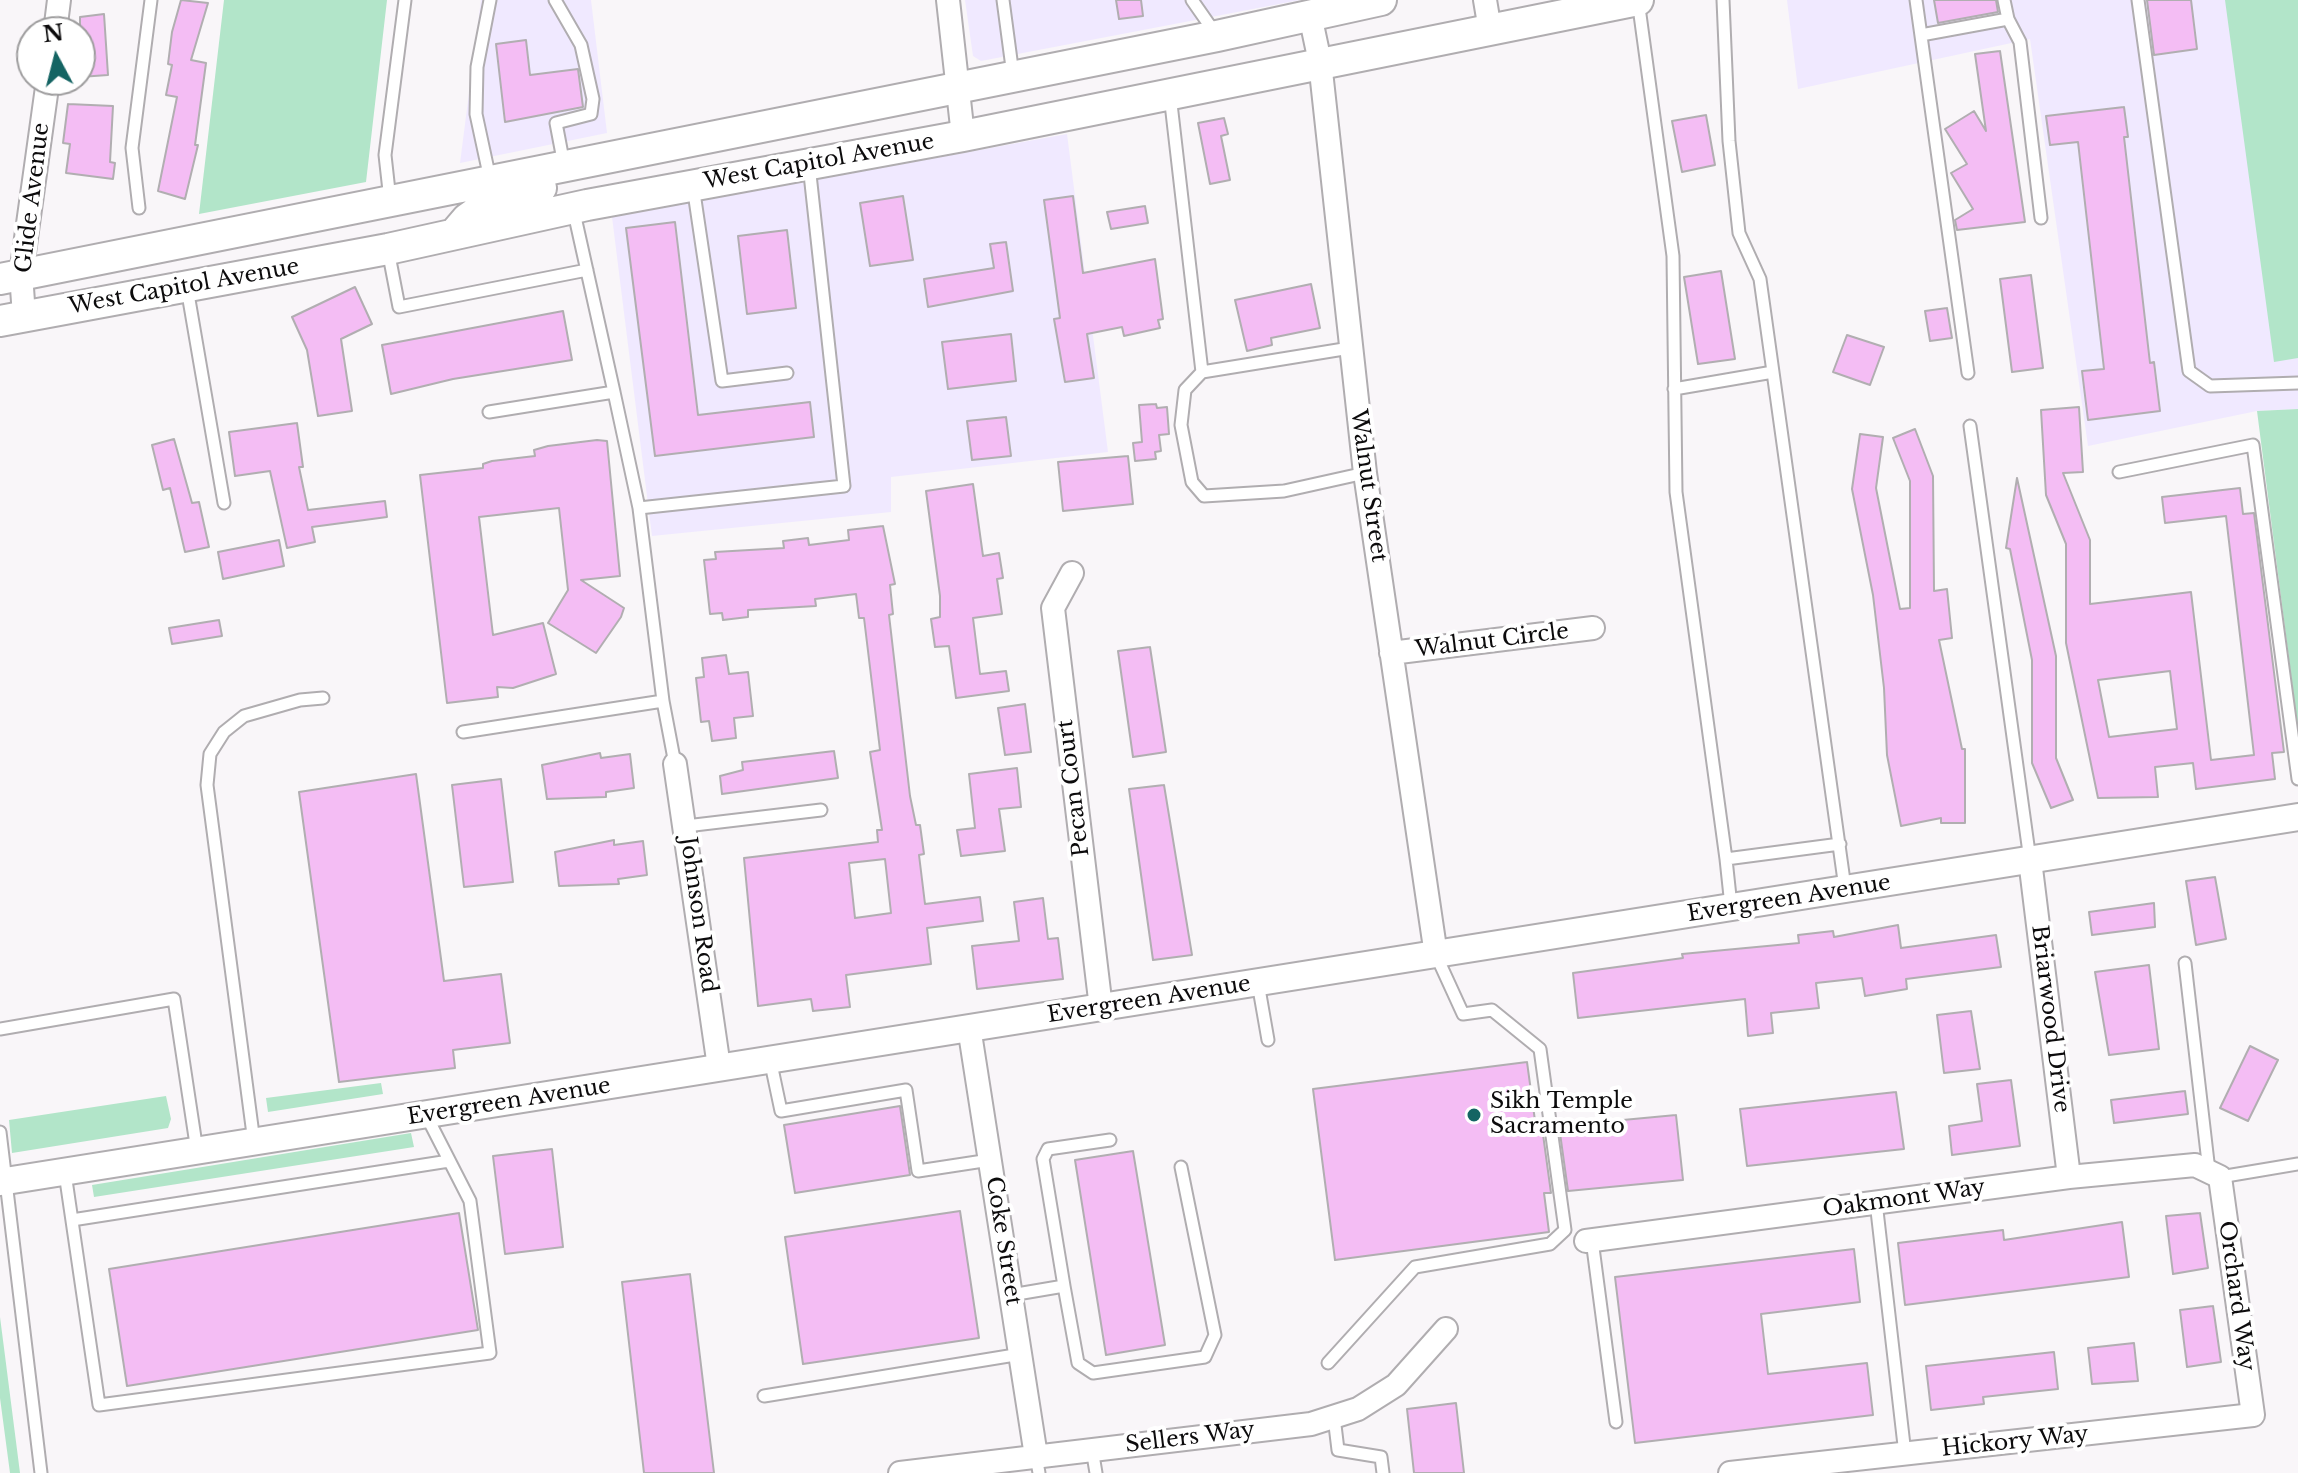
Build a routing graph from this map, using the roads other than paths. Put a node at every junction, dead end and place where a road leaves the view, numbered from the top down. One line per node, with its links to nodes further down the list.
1 (151, 0): 32 (lane)
2 (405, 0): 31 (lane)
3 (490, 0): 29 (lane)
4 (555, 0): 28 (lane)
5 (948, 0): 22 (street)
6 (1003, 0): 21 (lane)
7 (1192, 0): 19 (lane)
8 (1381, 0): 15 (main road, West Capitol Avenue)
9 (1485, 0): 17 (street)
10 (1638, 0): 17 (main road, West Capitol Avenue); 47 (lane)
11 (1723, 0): 43 (lane)
12 (1916, 0): 18 (lane)
13 (2004, 0): 16 (lane)
14 (2138, 0): 46 (lane)
15 (1306, 8): 19 (main road, West Capitol Avenue); 20 (street, Walnut Street)
16 (2008, 19): 18 (lane); 34 (lane)
17 (1490, 30): 20 (main road, West Capitol Avenue)
18 (1921, 35): 45 (lane)
19 (1217, 36): 21 (main road, West Capitol Avenue)
20 (1320, 62): 23 (main road, West Capitol Avenue); 41 (street, Walnut Street)
21 (1013, 76): 22 (main road, West Capitol Avenue)
22 (957, 86): 25 (main road, West Capitol Avenue); 26 (street)
23 (1170, 95): 26 (main road, West Capitol Avenue); 42 (lane)
24 (45, 96): 38 (street, Glide Avenue)
25 (749, 128): 28 (main road, West Capitol Avenue); 33 (main road)
26 (963, 136): 27 (main road, West Capitol Avenue)
27 (809, 164): 30 (main road, West Capitol Avenue); 54 (lane)
28 (564, 166): 29 (main road, West Capitol Avenue); 35 (main road)
29 (490, 180): 31 (main road, West Capitol Avenue)
30 (693, 185): 33 (main road, West Capitol Avenue); 44 (lane)
31 (391, 200): 38 (main road, West Capitol Avenue)
32 (139, 208)
33 (573, 208): 35 (main road, West Capitol Avenue); 37 (lane)
34 (2041, 218)
35 (454, 235): 36 (main road, West Capitol Avenue)
36 (388, 249): 37 (lane); 39 (main road, West Capitol Avenue)
37 (587, 270): 48 (lane)
38 (11, 276): 40 (street, Glide Avenue)
39 (187, 287): 40 (main road, West Capitol Avenue); 53 (lane)
40 (12, 319)
41 (1350, 348): 42 (lane); 52 (street, Walnut Street)
42 (1202, 372): 52 (lane)
43 (1773, 372): 47 (lane); 66 (lane)
44 (787, 373)
45 (1968, 373)
46 (2298, 383)
47 (1674, 389): 67 (lane)
48 (614, 392): 49 (lane); 54 (lane)
49 (489, 412)
50 (1970, 426): 68 (lane)
51 (2119, 472): 62 (lane)
52 (1365, 473): 57 (street, Walnut Street)
53 (224, 503)
54 (639, 508): 59 (lane)
55 (1072, 573): 74 (street, Pecan Court)
56 (1593, 628): 57 (street, Walnut Circle)
57 (1391, 653): 71 (street, Walnut Street)
58 (323, 698): 83 (lane)
59 (663, 701): 60 (lane); 61 (lane)
60 (463, 732)
61 (675, 764): 65 (street, Johnson Road)
62 (2298, 779)
63 (821, 810): 65 (lane)
64 (2298, 817): 68 (street, Evergreen Avenue)
65 (686, 826): 79 (street, Johnson Road)
66 (1840, 844): 67 (lane); 69 (lane)
67 (1726, 859): 70 (lane)
68 (2030, 860): 69 (street, Evergreen Avenue); 91 (street, Briarwood Drive)
69 (1846, 890): 70 (street, Evergreen Avenue)
70 (1732, 908): 71 (street, Evergreen Avenue)
71 (1436, 955): 73 (street, Evergreen Avenue); 100 (lane)
72 (2185, 963): 90 (lane)
73 (1258, 983): 74 (street, Evergreen Avenue); 77 (lane)
74 (1101, 1008): 75 (street, Evergreen Avenue)
75 (969, 1027): 78 (street, Evergreen Avenue); 85 (street, Coke Street)
76 (0, 1029): 84 (lane)
77 (1268, 1040)
78 (770, 1059): 79 (street, Evergreen Avenue); 85 (lane)
79 (719, 1067): 80 (street, Evergreen Avenue)
80 (426, 1115): 83 (street, Evergreen Avenue); 86 (lane)
81 (0, 1132): 92 (lane)
82 (1110, 1140): 96 (lane)
83 (255, 1142): 84 (street, Evergreen Avenue)
84 (197, 1151): 89 (street, Evergreen Avenue)
85 (990, 1160): 97 (street, Coke Street)
86 (449, 1161): 94 (lane); 94 (lane)
87 (2298, 1164): 90 (lane)
88 (1181, 1167): 96 (lane)
89 (65, 1172): 92 (street, Evergreen Avenue); 94 (lane)
90 (2215, 1174): 91 (street, Oakmont Way); 102 (street, Orchard Way)
91 (2069, 1177): 93 (street, Oakmont Way)
92 (3, 1182): 108 (lane)
93 (1876, 1202): 95 (street, Oakmont Way); 106 (lane)
94 (72, 1220)
95 (1589, 1240): 104 (lane)
96 (1064, 1286): 97 (lane)
97 (1011, 1295): 99 (street, Coke Street)
98 (1446, 1329): 103 (street, Sellers Way)
99 (1021, 1354): 101 (lane); 107 (street, Coke Street)
100 (1328, 1363)
101 (764, 1396)
102 (2253, 1415): 106 (street, Hickory Way)
103 (1334, 1417): 105 (street, Sellers Way); 111 (lane)
104 (1616, 1422)
105 (1092, 1449): 107 (street, Sellers Way); 110 (lane)
106 (1905, 1454): 112 (street, Hickory Way)
107 (1038, 1464): 109 (street, Sellers Way)
108 (41, 1473)
109 (900, 1473)
110 (1096, 1473)
111 (1383, 1473)
112 (1730, 1473)

